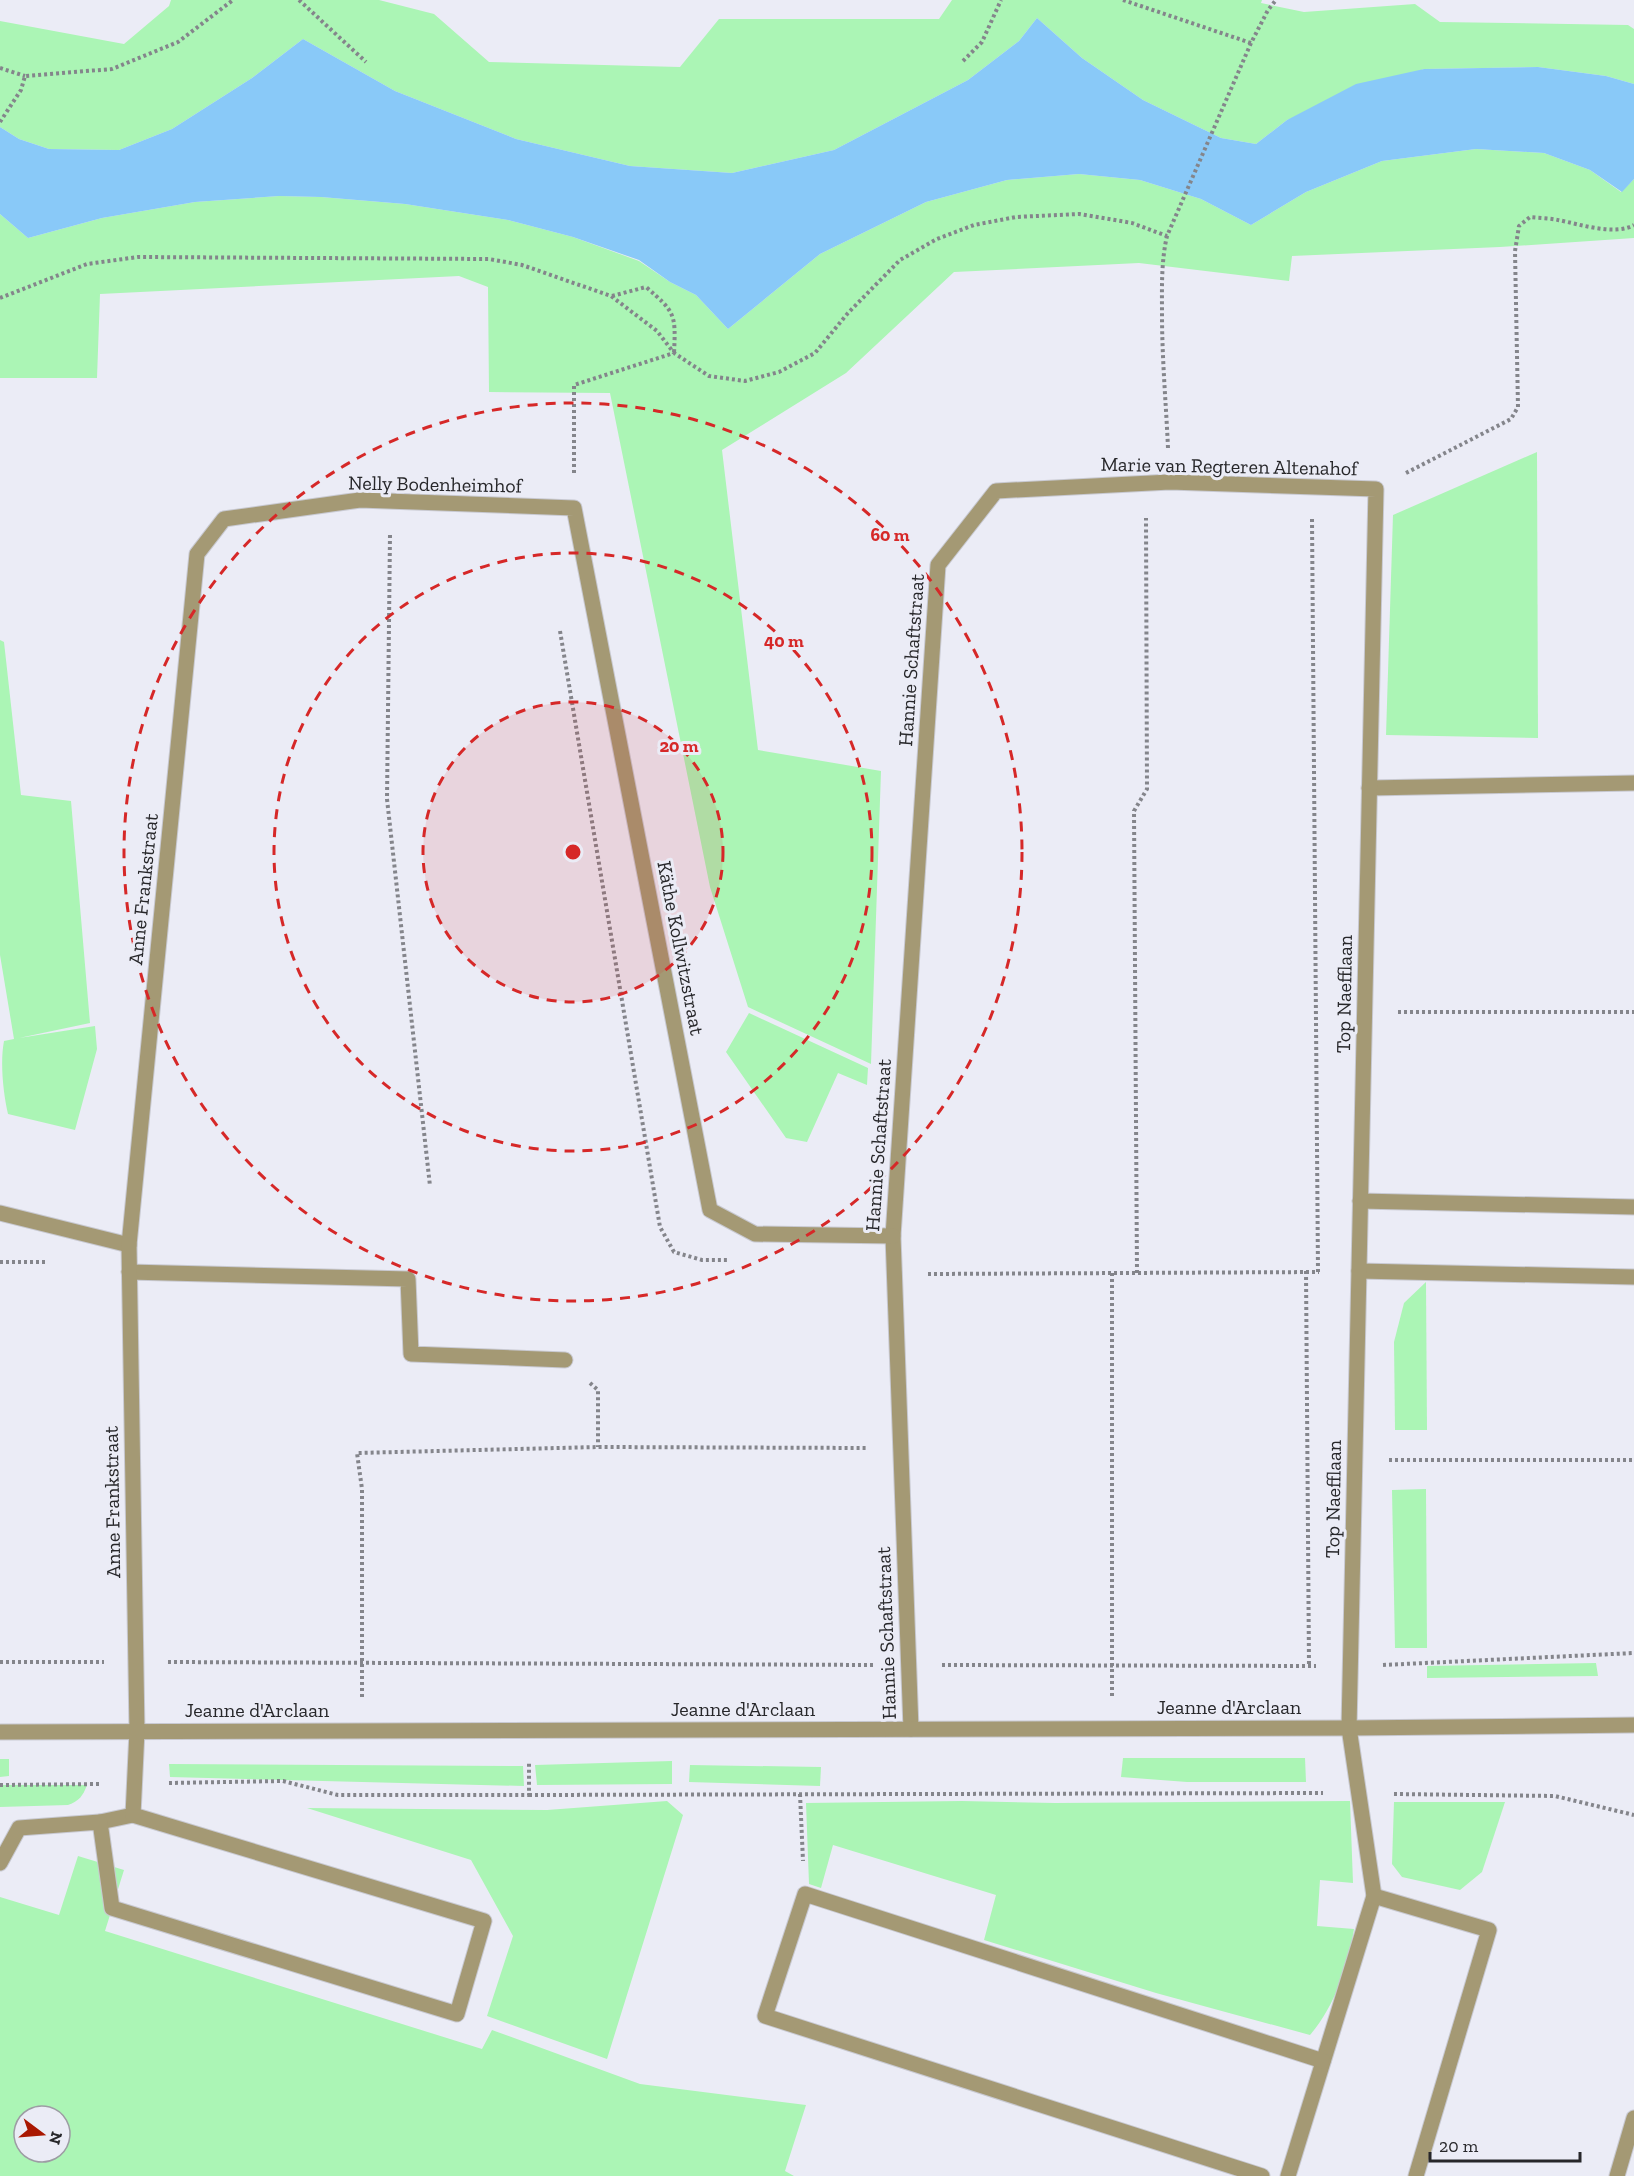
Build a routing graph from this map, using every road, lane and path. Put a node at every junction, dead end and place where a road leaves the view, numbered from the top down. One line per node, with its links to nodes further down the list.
1 (233, 0): 10 (path)
2 (299, 0): 8 (path)
3 (1001, 0): 7 (path)
4 (1123, 0): 6 (path)
5 (1276, 0): 6 (path)
6 (1251, 43): 13 (path)
7 (963, 61)
8 (366, 62)
9 (0, 68): 10 (path)
10 (26, 76): 11 (path)
11 (0, 122)
12 (1634, 225): 20 (path)
13 (1167, 236): 16 (path); 17 (path)
14 (611, 296): 15 (path); 16 (path); 16 (path)
15 (0, 298)
16 (674, 353): 22 (path)
17 (1170, 482): 18 (street, Marie van Regteren Altenahof); 19 (street, Marie van Regteren Altenahof)
18 (1145, 483): 24 (street, Marie van Regteren Altenahof); 40 (path)
19 (1312, 486): 20 (street, Marie van Regteren Altenahof); 38 (path)
20 (1376, 489): 26 (street, Top Naefflaan)
21 (390, 501): 22 (street, Nelly Bodenheimhof); 23 (street, Nelly Bodenheimhof); 29 (path)
22 (574, 508): 33 (street, Käthe Kollwitzstraat)
23 (225, 519): 34 (street, Anne Frankstraat)
24 (938, 565): 33 (street, Hannie Schaftstraat)
25 (1634, 783): 26 (street)
26 (1369, 788): 27 (street, Top Naefflaan)
27 (1364, 1012): 28 (path); 30 (street, Top Naefflaan)
28 (1634, 1012)
29 (430, 1186)
30 (1360, 1201): 31 (street); 36 (street, Top Naefflaan)
31 (1634, 1207)
32 (0, 1213): 34 (street)
33 (893, 1236): 41 (street, Hannie Schaftstraat)
34 (129, 1245): 37 (street, Anne Frankstraat)
35 (1306, 1271): 38 (path); 40 (path); 54 (path)
36 (1359, 1271): 38 (path); 42 (street); 46 (street, Top Naefflaan)
37 (129, 1272): 43 (street); 50 (street, Anne Frankstraat)
38 (1318, 1272)
39 (1112, 1273): 40 (path); 41 (path); 53 (path)
40 (1137, 1273)
41 (894, 1274): 45 (street, Hannie Schaftstraat)
42 (1634, 1277)
43 (565, 1360): 44 (path)
44 (598, 1447): 45 (path); 51 (path)
45 (901, 1448): 52 (street, Hannie Schaftstraat)
46 (1355, 1460): 47 (path); 55 (street, Top Naefflaan)
47 (1634, 1460)
48 (1634, 1653): 55 (path)
49 (0, 1662): 50 (path)
50 (136, 1662): 51 (path); 61 (street, Anne Frankstraat)
51 (362, 1663): 52 (path); 62 (path)
52 (909, 1665): 53 (path); 59 (street, Hannie Schaftstraat)
53 (1112, 1665): 54 (path); 57 (path)
54 (1309, 1666): 55 (path)
55 (1350, 1666): 58 (street, Top Naefflaan)
56 (1634, 1725): 58 (street, Jeanne d'Arclaan)
57 (1112, 1728): 58 (street, Jeanne d'Arclaan); 59 (street, Jeanne d'Arclaan)
58 (1349, 1728): 66 (street)
59 (911, 1729): 60 (street, Jeanne d'Arclaan)
60 (528, 1730): 62 (street, Jeanne d'Arclaan); 68 (path)
61 (137, 1731): 62 (street, Jeanne d'Arclaan); 63 (street, Jeanne d'Arclaan); 64 (street)
62 (363, 1731)
63 (0, 1732)
64 (136, 1783): 65 (path); 68 (path); 69 (street)
65 (0, 1785)
66 (1359, 1793): 67 (path); 70 (path); 74 (street)
67 (800, 1794): 68 (path); 73 (path)
68 (530, 1795)
69 (133, 1815): 71 (street); 71 (street)
70 (1634, 1815)
71 (100, 1822): 72 (street)
72 (0, 1863)
73 (805, 1894): 75 (street); 77 (street)
74 (1374, 1896): 75 (street); 79 (street)
75 (1323, 2061): 78 (street)
76 (1634, 2118): 80 (street)
77 (1262, 2176)
78 (1288, 2176)
79 (1416, 2176)
80 (1617, 2176)

